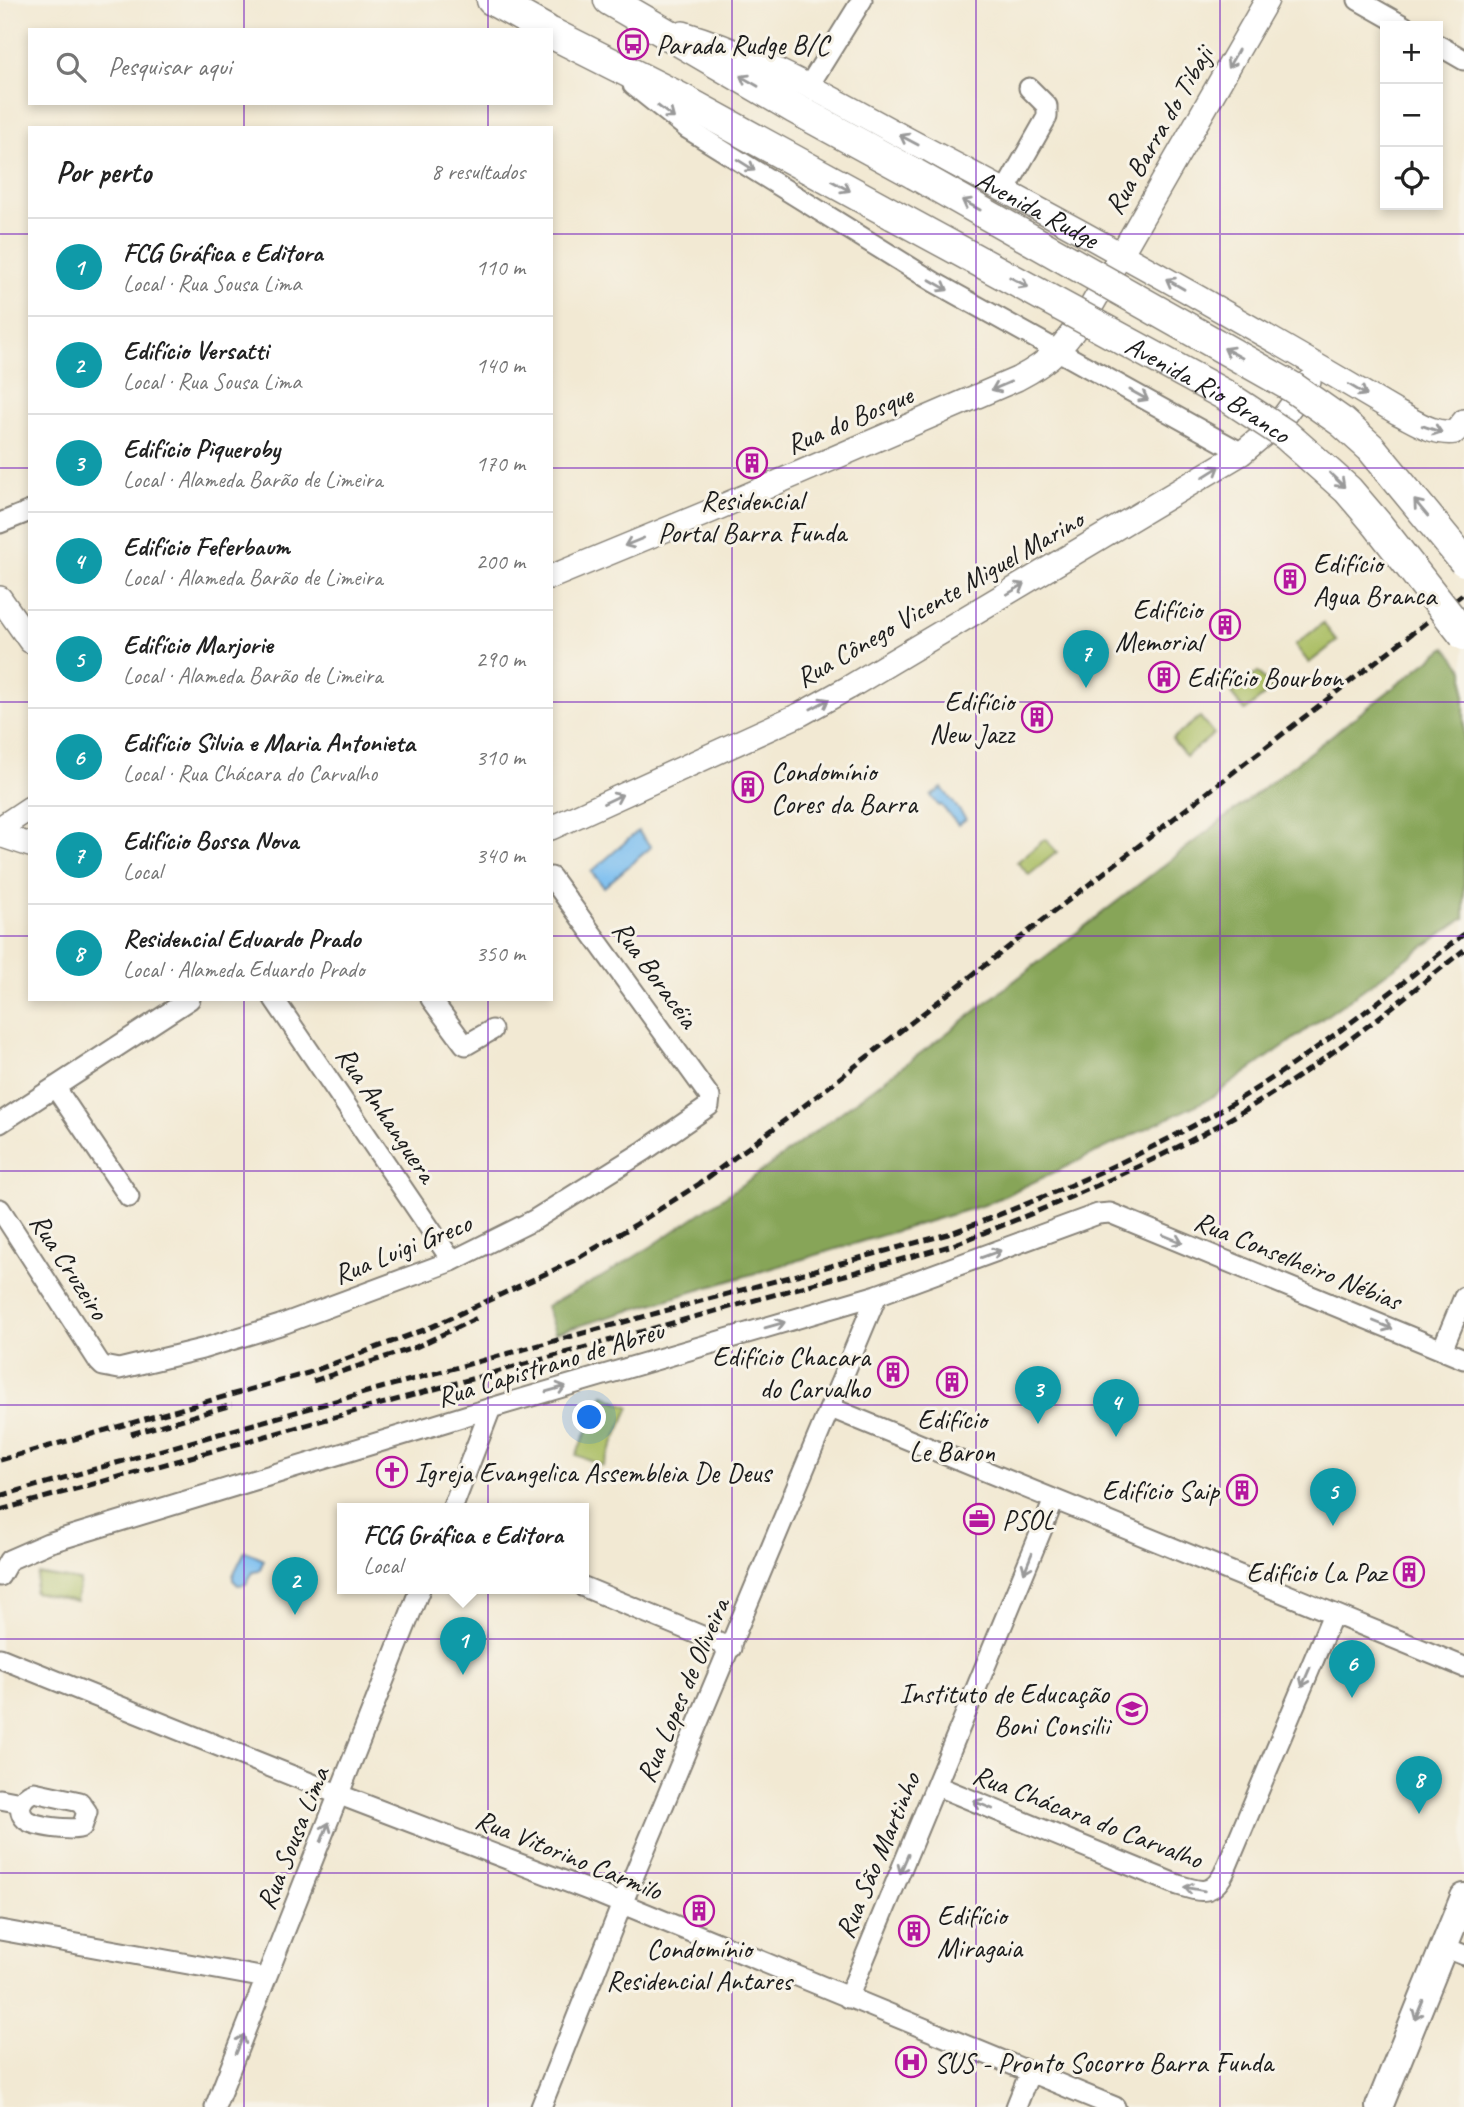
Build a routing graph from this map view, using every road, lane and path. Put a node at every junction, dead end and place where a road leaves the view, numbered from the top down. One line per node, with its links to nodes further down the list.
1 (492, 0): 7 (main road)
2 (609, 0): 8 (main road, Avenida Rudge)
3 (862, 0): 13 (street)
4 (1267, 0): 17 (street, Rua Barra do Tibaji, one-way to 17)
5 (1358, 0): 6 (street)
6 (1395, 21)
7 (542, 28)
8 (663, 31): 13 (street, Avenida Rudge); 15 (main road, Avenida Rudge, one-way to 8)
9 (553, 34): 12 (main road)
10 (1443, 48): 11 (street)
11 (1464, 60)
12 (608, 62): 18 (street, one-way to 18); 27 (main road, Avenida Rio Branco, one-way to 27, bridge)
13 (808, 87): 16 (street, Avenida Rudge, one-way to 13)
14 (1029, 88): 16 (street)
15 (915, 174): 24 (main road, Avenida Rio Branco, one-way to 15, bridge)
16 (1005, 191): 17 (street, Avenida Rudge)
17 (1121, 254): 18 (street, Rua do Bosque); 19 (street, Avenida Rudge, one-way to 17)
18 (1059, 351): 21 (street, one-way to 21); 25 (street, Rua do Bosque, one-way to 25)
19 (1319, 366): 20 (street, Avenida Rudge, one-way to 20); 21 (street, Rua Cônego Vicente Miguel Marino)
20 (1464, 421)
21 (1242, 453): 30 (street, Rua Cônego Vicente Miguel Marino, one-way to 21)
22 (28, 512): 23 (street)
23 (0, 523)
24 (1464, 561)
25 (553, 576)
26 (0, 598): 28 (street)
27 (1464, 635)
28 (28, 638)
29 (28, 809): 31 (street)
30 (553, 827)
31 (0, 828)
32 (0, 835): 33 (street)
33 (28, 844)
34 (553, 880): 40 (street, Rua Boracéia)
35 (187, 1001): 39 (street)
36 (275, 1001): 45 (street, Rua Anhanguera)
37 (432, 1001): 38 (street)
38 (492, 1030)
39 (55, 1087): 41 (street); 42 (street)
40 (709, 1106): 45 (street, Rua Luigi Greco)
41 (0, 1124)
42 (129, 1196)
43 (0, 1209): 49 (street, Rua Cruzeiro)
44 (1110, 1213): 46 (street, Rua Capistrano de Abreu, one-way to 44); 48 (street, Rua Conselheiro Nébias, one-way to 48)
45 (452, 1261): 49 (street, Rua Luigi Greco)
46 (877, 1295): 51 (street, Rua Capistrano de Abreu, one-way to 46); 52 (street, Rua Lopes de Oliveira)
47 (1464, 1297): 48 (street)
48 (1443, 1350): 50 (street, Rua Conselheiro Nébias)
49 (93, 1353)
50 (1464, 1359)
51 (491, 1408): 54 (street); 55 (street, Rua Capistrano de Abreu)
52 (831, 1408): 53 (street); 59 (street, Rua Lopes de Oliveira)
53 (1054, 1500): 58 (street); 62 (street, Rua São Martinho, one-way to 62)
54 (454, 1503)
55 (2, 1569)
56 (589, 1589): 59 (street)
57 (418, 1594): 63 (street, Rua Sousa Lima)
58 (1333, 1614): 61 (street); 62 (street, Rua Chácara do Carvalho, one-way to 62)
59 (731, 1648): 67 (street, Rua Lopes de Oliveira)
60 (0, 1658): 63 (street, Rua Vitorino Carmilo)
61 (1464, 1667)
62 (937, 1786): 71 (street, Rua São Martinho, one-way to 71)
63 (340, 1795): 67 (street, Rua Vitorino Carmilo); 70 (street, Rua Sousa Lima, one-way to 63)
64 (0, 1800): 65 (street)
65 (21, 1803)
66 (1464, 1897): 69 (main road)
67 (622, 1904): 71 (street, Rua Vitorino Carmilo); 74 (street, Rua Lopes de Oliveira)
68 (0, 1930): 70 (street)
69 (1454, 1951): 77 (main road, one-way to 77)
70 (266, 1978): 73 (street, Rua Sousa Lima, one-way to 70)
71 (848, 1998): 72 (street, Rua Vitorino Carmilo)
72 (1030, 2072): 75 (street); 76 (street, Rua Vitorino Carmilo)
73 (215, 2107)
74 (541, 2107)
75 (1016, 2107)
76 (1115, 2107)
77 (1379, 2107)

